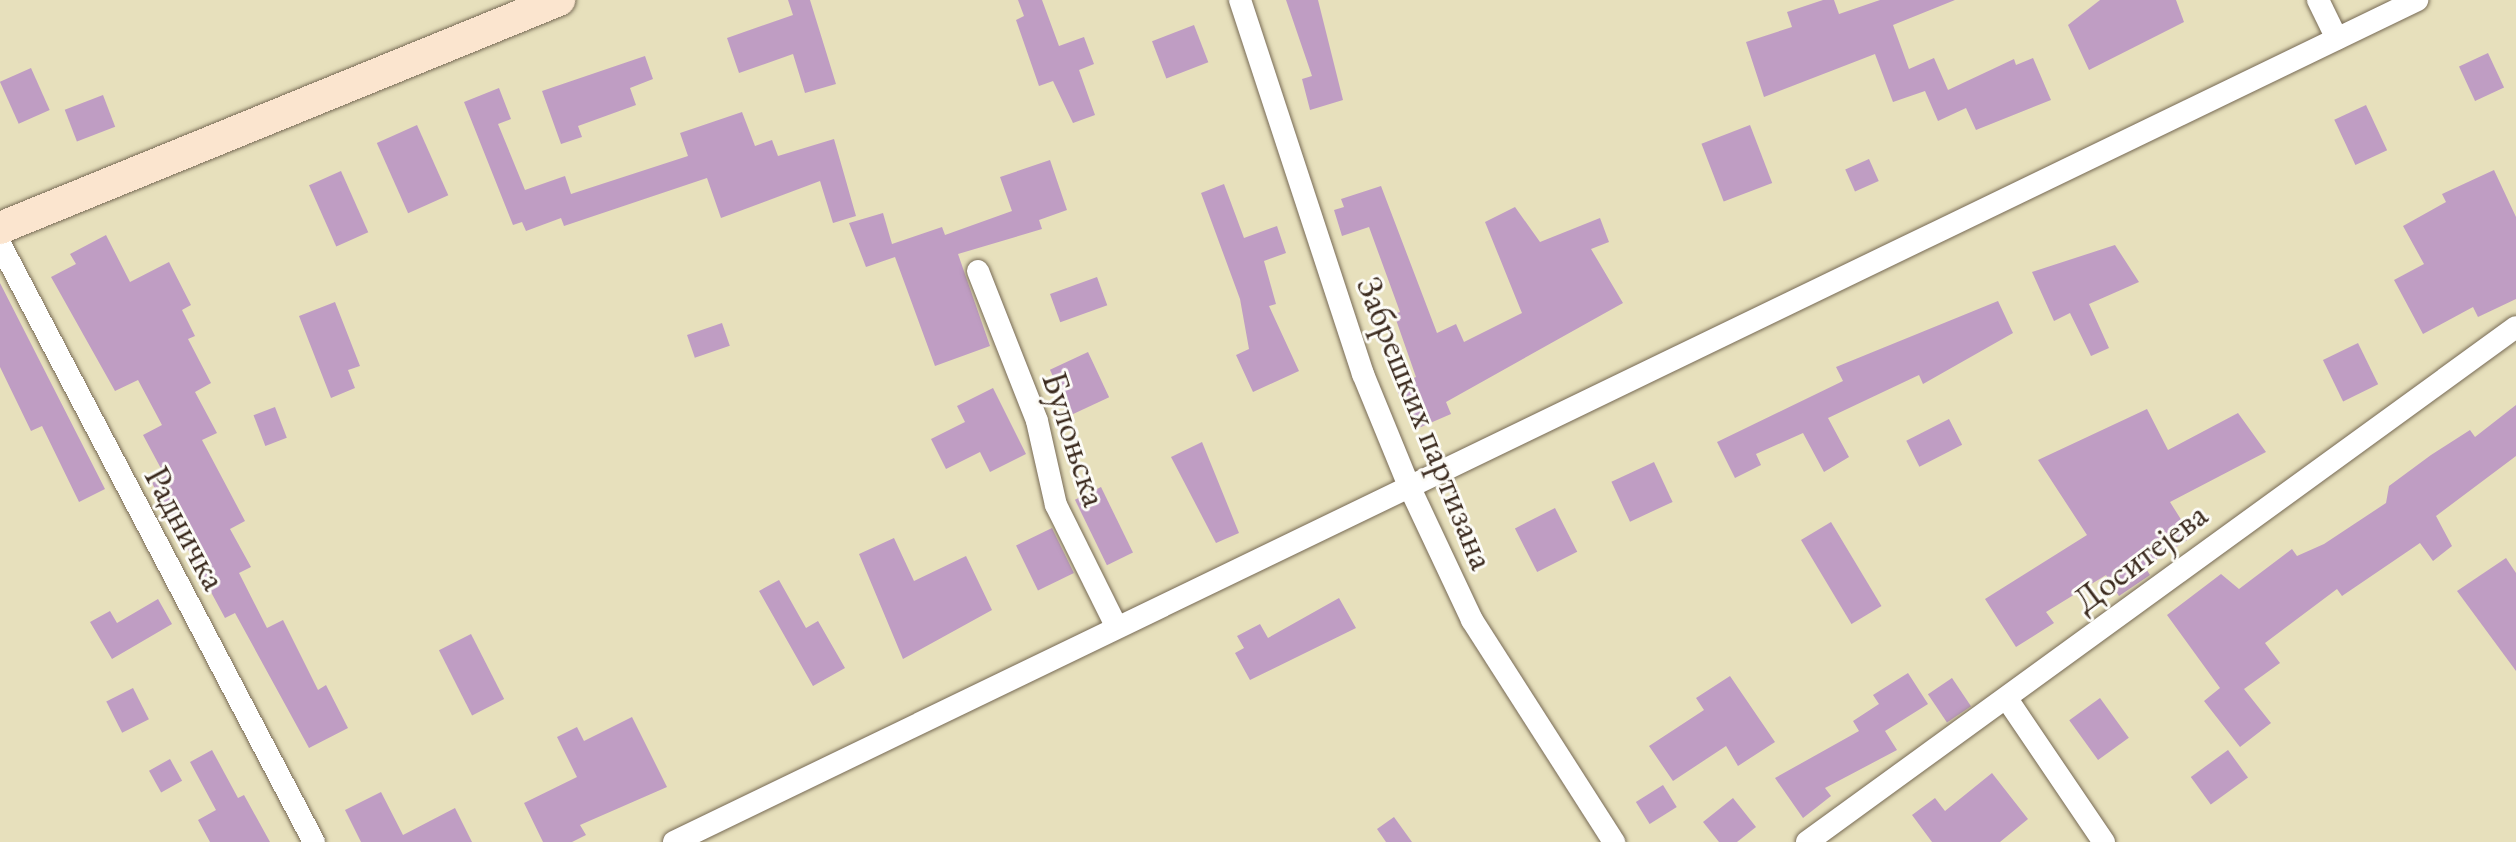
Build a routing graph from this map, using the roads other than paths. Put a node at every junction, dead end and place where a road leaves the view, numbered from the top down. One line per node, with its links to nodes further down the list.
1 (559, 0): 6 (street)
2 (1240, 0): 10 (street, Забрешких партизана)
3 (2318, 0): 5 (street)
4 (2406, 2): 5 (street)
5 (2337, 39): 10 (street)
6 (0, 228)
7 (0, 244): 13 (street, Радничка)
8 (978, 271): 11 (street, Булоњска)
9 (2516, 327): 12 (street, Доситејева)
10 (1409, 486): 11 (street); 15 (street, Забрешких партизана)
11 (1115, 624): 14 (street)
12 (2007, 699): 16 (street, Доситејева); 17 (street)
13 (314, 842)
14 (674, 842)
15 (1614, 842)
16 (1807, 842)
17 (2104, 842)

